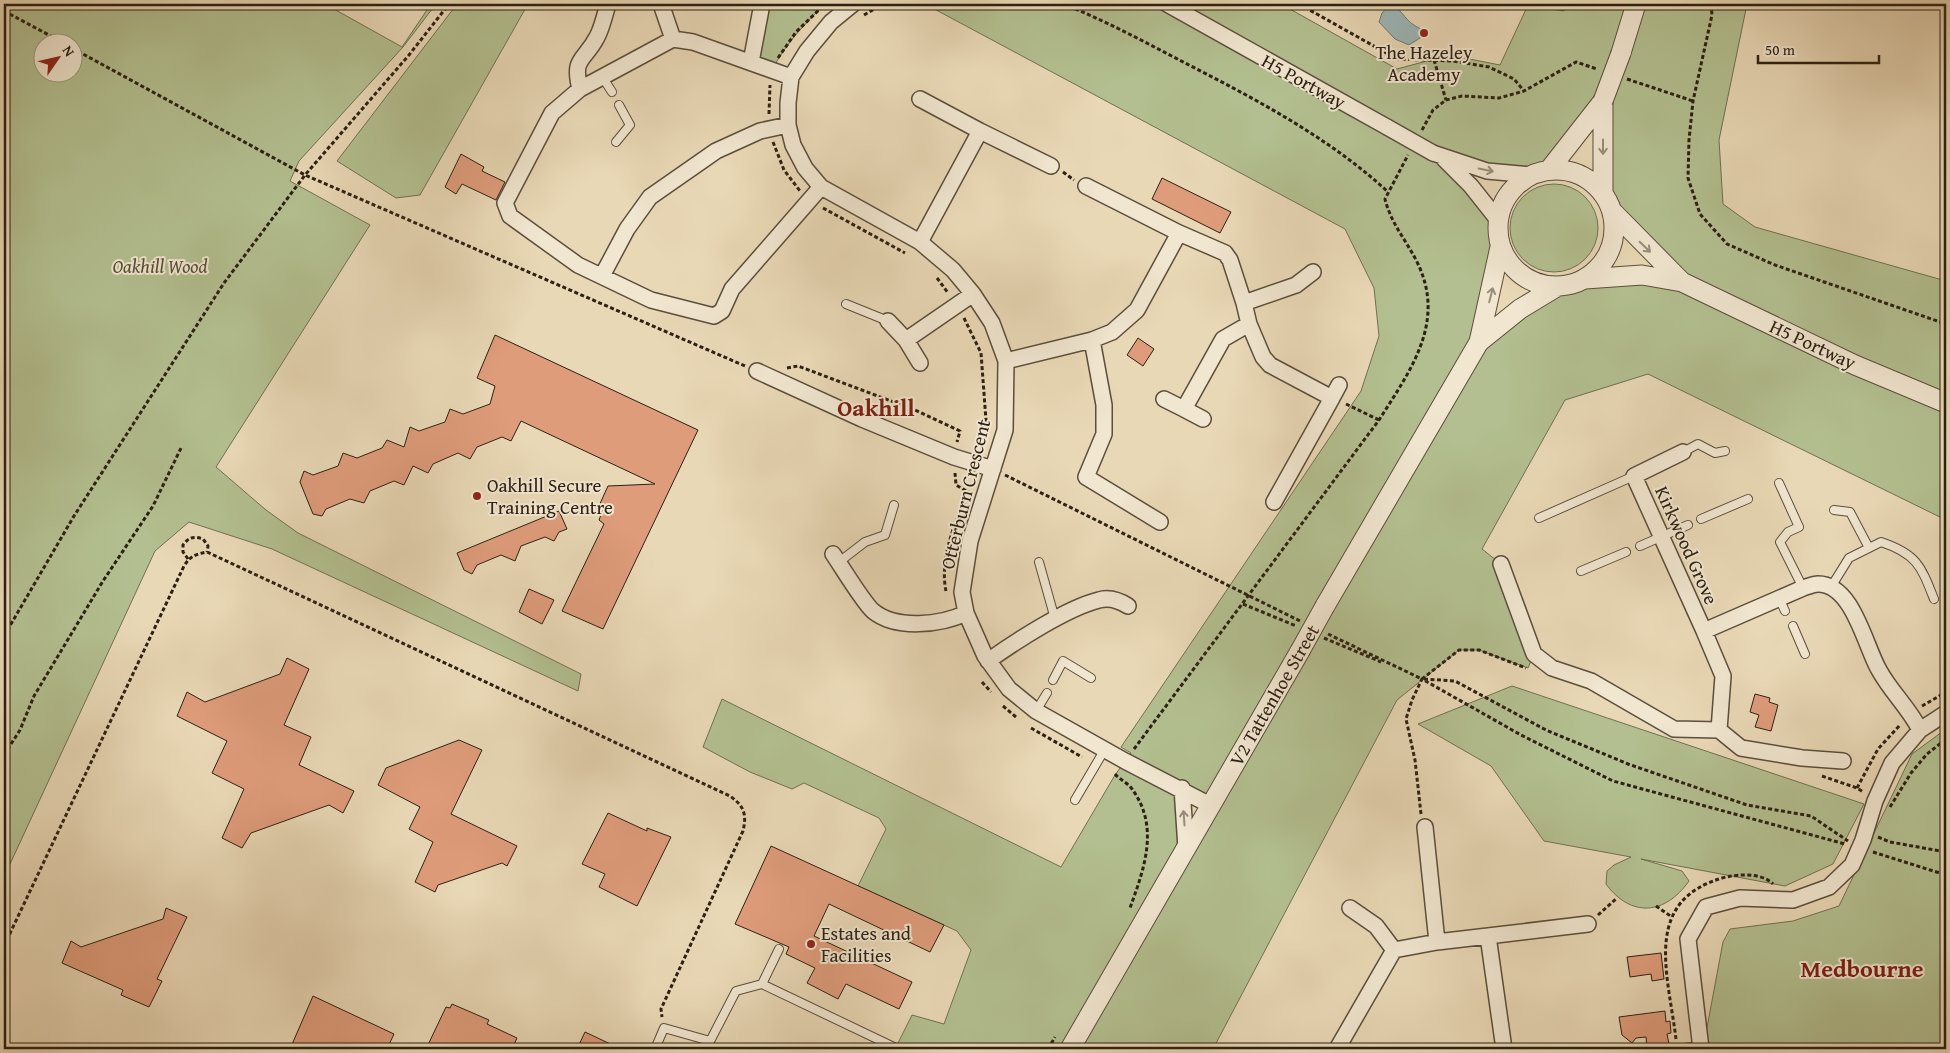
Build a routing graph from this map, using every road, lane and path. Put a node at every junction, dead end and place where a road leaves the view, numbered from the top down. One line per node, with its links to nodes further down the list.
1 (448, 4): 39 (path)
2 (608, 4): 23 (street)
3 (661, 4): 15 (street)
4 (762, 4): 18 (street)
5 (853, 4): 20 (street, Otterburn Crescent)
6 (883, 4): 13 (path)
7 (1063, 4): 43 (path)
8 (1166, 4): 36 (street, H5 Portway, bridge)
9 (1298, 4): 17 (path)
10 (1636, 4): 28 (street, bridge)
11 (1711, 4): 29 (path)
12 (4, 11): 14 (path)
13 (856, 21)
14 (43, 32)
15 (673, 39): 18 (street); 22 (street)
16 (82, 53): 39 (path)
17 (1434, 60): 24 (path); 27 (path)
18 (751, 62): 20 (street)
19 (1603, 71): 24 (path)
20 (791, 77): 31 (street, Otterburn Crescent)
21 (1621, 77): 29 (path)
22 (603, 78): 23 (street); 25 (lane)
23 (580, 89): 51 (street)
24 (1524, 91): 27 (path)
25 (612, 92)
26 (920, 99): 32 (street)
27 (1446, 100): 33 (path)
28 (1603, 101): 38 (street); 44 (street, one-way to 44)
29 (1693, 101): 60 (path)
30 (619, 105): 34 (lane)
31 (788, 125): 42 (street, Otterburn Crescent); 51 (street)
32 (980, 131): 37 (street); 48 (street)
33 (1419, 134)
34 (616, 142)
35 (1410, 150): 43 (path)
36 (1438, 155): 40 (street, H5 Portway, one-way to 40); 46 (street, H5 Portway)
37 (1051, 166): 41 (path)
38 (1549, 170): 40 (street); 44 (street)
39 (305, 175): 66 (path); 112 (path)
40 (1531, 175): 46 (street)
41 (1086, 186): 47 (street)
42 (821, 187): 48 (street, Otterburn Crescent); 51 (street)
43 (1388, 191): 72 (path)
44 (1603, 193): 45 (street)
45 (1612, 212): 52 (street); 53 (street, H5 Portway, one-way to 53)
46 (1498, 220): 49 (street)
47 (1179, 233): 56 (street); 62 (street)
48 (920, 242): 55 (street, Otterburn Crescent)
49 (1500, 247): 54 (street); 63 (street, V2 Tattenhoe Street, one-way to 49)
50 (1312, 272): 56 (street)
51 (602, 276)
52 (1585, 279): 53 (street, H5 Portway); 54 (street)
53 (1682, 282): 69 (street, H5 Portway)
54 (1558, 286): 63 (street, V2 Tattenhoe Street)
55 (973, 294): 61 (street); 64 (street, Otterburn Crescent)
56 (1244, 303): 59 (street)
57 (846, 304): 58 (lane)
58 (888, 321): 61 (street)
59 (1249, 324): 67 (street); 70 (street)
60 (1946, 324)
61 (906, 340): 65 (street)
62 (1092, 340): 64 (street); 88 (street)
63 (1479, 342): 129 (street, V2 Tattenhoe Street, bridge)
64 (1006, 360): 77 (street, Otterburn Crescent)
65 (920, 363)
66 (756, 371): 76 (street); 76 (path)
67 (1336, 392): 72 (path); 83 (street)
68 (1164, 399): 70 (street)
69 (1946, 403)
70 (1184, 409): 71 (street)
71 (1203, 419)
72 (1379, 420): 102 (path)
73 (182, 446): 124 (path)
74 (1725, 450): 75 (lane)
75 (1682, 452): 78 (street)
76 (954, 457): 77 (street); 81 (path)
77 (1001, 470): 80 (path); 102 (path); 106 (street, Otterburn Crescent)
78 (1634, 476): 86 (lane); 90 (street, Kirkwood Grove)
79 (1779, 483): 101 (lane)
80 (1000, 484)
81 (971, 493)
82 (1748, 499): 87 (lane)
83 (1274, 502)
84 (894, 506): 95 (lane)
85 (1834, 510): 92 (lane)
86 (1539, 518)
87 (1701, 519)
88 (1160, 522)
89 (1688, 525): 90 (lane)
90 (1661, 536): 91 (lane); 110 (street, Kirkwood Grove)
91 (1640, 546)
92 (1869, 548): 100 (lane); 103 (lane)
93 (207, 552): 96 (path); 96 (path); 150 (path)
94 (1626, 552): 99 (lane)
95 (836, 558): 106 (street)
96 (188, 559): 146 (path)
97 (1039, 562): 107 (lane)
98 (1501, 564): 121 (street)
99 (1581, 571)
100 (1831, 587): 101 (street, Kirkwood Grove); 122 (street)
101 (1803, 588): 110 (street, Kirkwood Grove)
102 (1249, 597): 104 (path)
103 (1934, 599)
104 (1243, 604): 108 (path); 125 (path)
105 (1128, 606): 107 (street)
106 (966, 613): 114 (street, Otterburn Crescent)
107 (1055, 619): 114 (street)
108 (1297, 626)
109 (1793, 626): 113 (lane)
110 (1704, 631): 121 (street, Kirkwood Grove)
111 (1315, 634): 116 (path)
112 (4, 636)
113 (1805, 654)
114 (988, 661): 119 (street, Otterburn Crescent)
115 (1092, 678): 117 (lane)
116 (1422, 679): 132 (path); 134 (path); 134 (path)
117 (1053, 680)
118 (1046, 693): 119 (lane)
119 (1036, 711): 123 (street, Otterburn Crescent)
120 (1946, 713): 122 (street)
121 (1719, 730): 126 (street)
122 (1920, 730): 134 (street)
123 (1105, 749): 125 (street, Otterburn Crescent); 128 (lane)
124 (4, 755)
125 (1125, 761): 127 (street, Otterburn Crescent); 141 (path)
126 (1843, 761)
127 (1182, 788): 129 (street, Otterburn Crescent); 135 (street, one-way to 127)
128 (1075, 800)
129 (1210, 804): 135 (street, V2 Tattenhoe Street)
130 (1890, 808): 131 (path)
131 (1886, 815)
132 (1425, 827): 145 (street)
133 (1879, 829): 134 (path)
134 (1867, 844): 136 (path); 137 (path); 154 (street)
135 (1186, 848): 158 (street, V2 Tattenhoe Street)
136 (1946, 852)
137 (1946, 874)
138 (1617, 898): 143 (path)
139 (1656, 906): 142 (path)
140 (1350, 908): 148 (street)
141 (1128, 915)
142 (1672, 917)
143 (1588, 924): 144 (street)
144 (1488, 936): 145 (street); 160 (street)
145 (1437, 942): 148 (street)
146 (4, 946)
147 (779, 949): 149 (lane)
148 (1394, 950): 159 (street)
149 (762, 984): 152 (lane); 153 (lane)
150 (664, 1028): 152 (lane); 155 (lane)
151 (1058, 1032): 157 (path)
152 (710, 1041): 156 (lane)
153 (896, 1048)
154 (1701, 1048): 161 (lane)
155 (655, 1049)
156 (706, 1049)
157 (1048, 1049)
158 (1070, 1049)
159 (1337, 1049)
160 (1504, 1049)
161 (1676, 1049)

